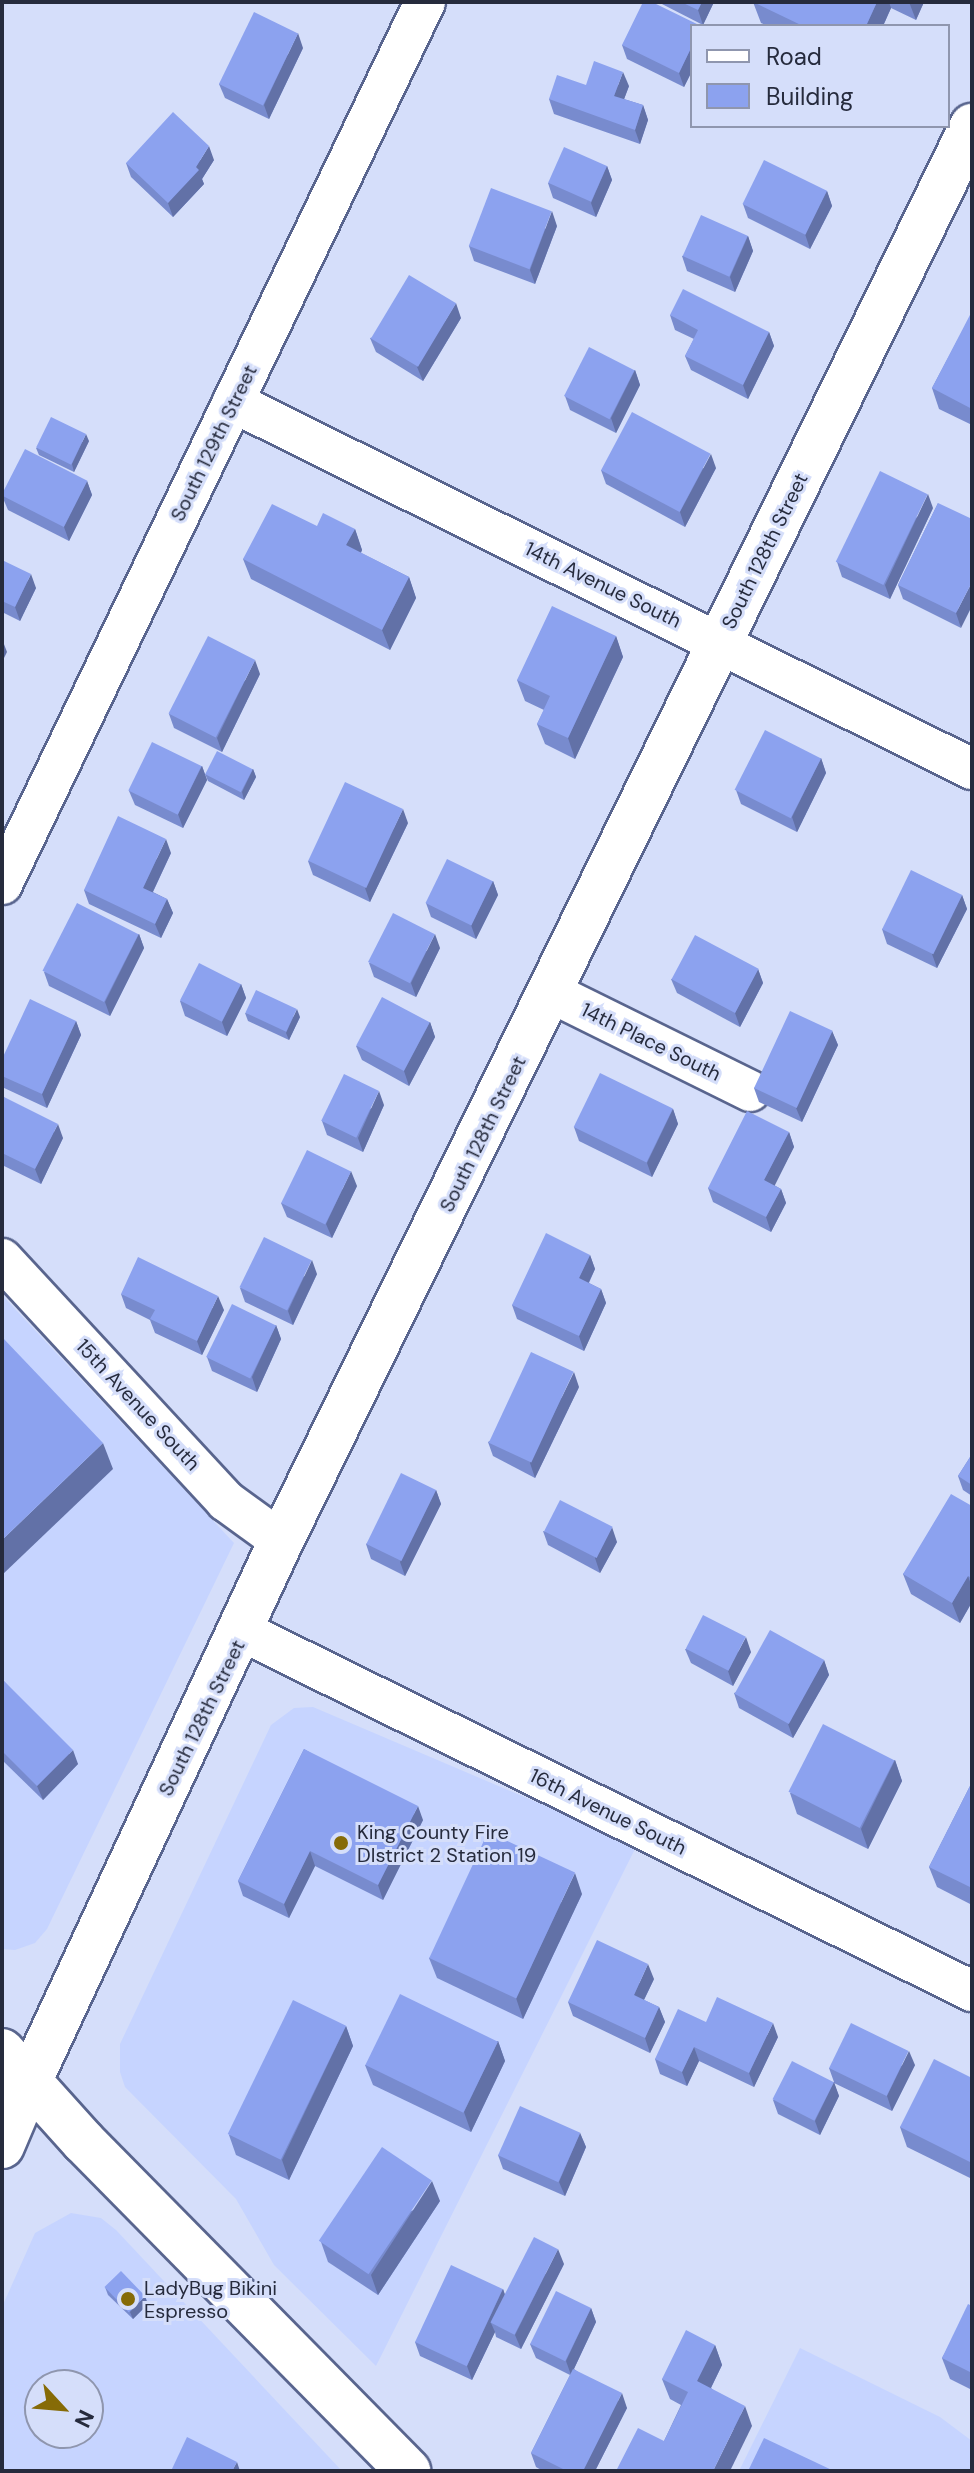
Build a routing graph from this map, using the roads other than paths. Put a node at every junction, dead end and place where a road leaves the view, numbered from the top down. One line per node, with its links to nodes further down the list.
1 (425, 2): 3 (street, South 129th Street)
2 (972, 126): 4 (main road, South 128th Street)
3 (233, 402): 4 (street, 14th Avenue South); 6 (street, South 129th Street)
4 (720, 643): 5 (street, 14th Avenue South); 7 (main road, South 128th Street)
5 (972, 769)
6 (2, 884)
7 (552, 993): 8 (street, 14th Place South); 10 (main road, South 128th Street)
8 (750, 1091)
9 (2, 1259): 10 (street, 15th Avenue South)
10 (281, 1541): 11 (main road, South 128th Street)
11 (244, 1632): 12 (street, 16th Avenue South); 13 (main road, South 128th Street)
12 (972, 1991)
13 (16, 2066): 14 (main road, South 128th Street); 15 (main road)
14 (2, 2146)
15 (408, 2471)

